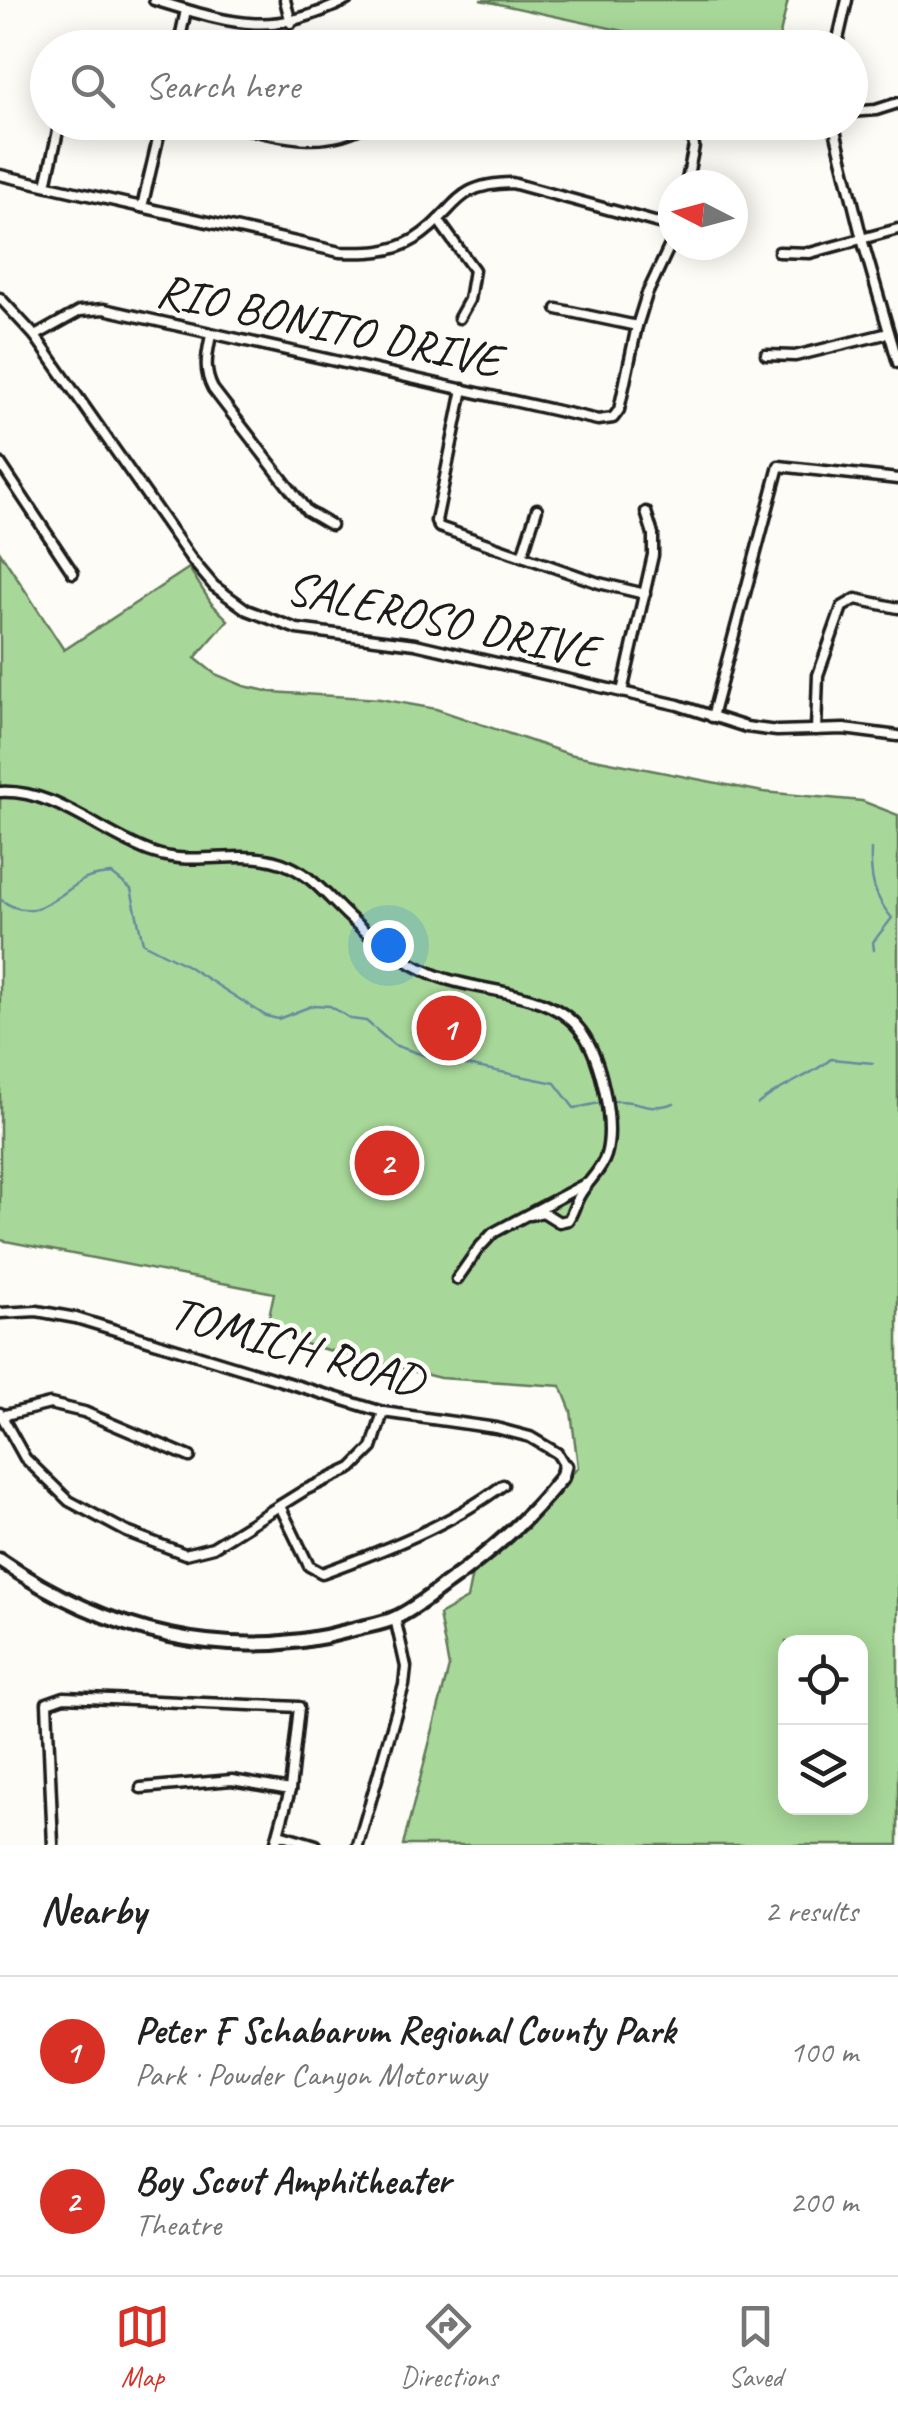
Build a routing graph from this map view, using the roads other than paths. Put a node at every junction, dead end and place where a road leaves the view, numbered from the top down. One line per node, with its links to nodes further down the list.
1 (154, 0): 5 (street)
2 (285, 0): 6 (street)
3 (347, 0): 6 (street)
4 (846, 0): 8 (street)
5 (186, 10): 6 (street); 7 (street)
6 (291, 23)
7 (182, 30)
8 (840, 30)
9 (898, 103): 10 (street)
10 (868, 111)
11 (56, 140): 17 (street)
12 (158, 140): 18 (street)
13 (693, 140): 15 (street)
14 (838, 140): 22 (street)
15 (689, 170)
16 (0, 175): 17 (street)
17 (46, 185): 18 (street)
18 (142, 207): 19 (street)
19 (438, 220): 20 (street); 27 (street)
20 (658, 223)
21 (898, 229): 22 (street)
22 (862, 238): 23 (street); 29 (street)
23 (779, 252)
24 (663, 260): 28 (street)
25 (0, 298): 31 (street, SALEROSO DRIVE)
26 (557, 309): 28 (street)
27 (459, 318)
28 (637, 326): 34 (street, RIO BONITO DRIVE)
29 (889, 333): 32 (street); 33 (street)
30 (211, 335): 31 (street, RIO BONITO DRIVE); 34 (street, RIO BONITO DRIVE); 39 (street)
31 (35, 336): 44 (street, SALEROSO DRIVE)
32 (766, 356)
33 (898, 362)
34 (463, 389): 40 (street)
35 (0, 463): 41 (street)
36 (898, 480): 45 (street)
37 (537, 509): 40 (street)
38 (646, 512): 42 (street)
39 (331, 525)
40 (522, 556): 42 (street)
41 (73, 574)
42 (645, 594): 44 (street)
43 (898, 608): 46 (street)
44 (622, 692): 45 (street, SALEROSO DRIVE)
45 (712, 716): 46 (street, SALEROSO DRIVE)
46 (816, 730): 47 (street, SALEROSO DRIVE)
47 (898, 736)
48 (0, 792): 49 (street)
49 (590, 1182): 50 (street); 50 (street)
50 (530, 1214): 51 (street)
51 (457, 1279)
52 (0, 1314): 53 (street, TOMICH ROAD)
53 (382, 1412): 56 (street, TOMICH ROAD); 58 (street)
54 (1, 1415): 55 (street); 58 (street)
55 (190, 1457)
56 (565, 1466): 60 (street)
57 (503, 1485): 58 (street)
58 (280, 1506)
59 (0, 1560): 60 (street)
60 (395, 1618): 67 (street)
61 (141, 1788): 62 (street)
62 (290, 1790): 63 (street); 64 (street)
63 (280, 1834): 65 (street); 66 (street)
64 (53, 1845)
65 (276, 1845)
66 (316, 1845)
67 (358, 1845)

